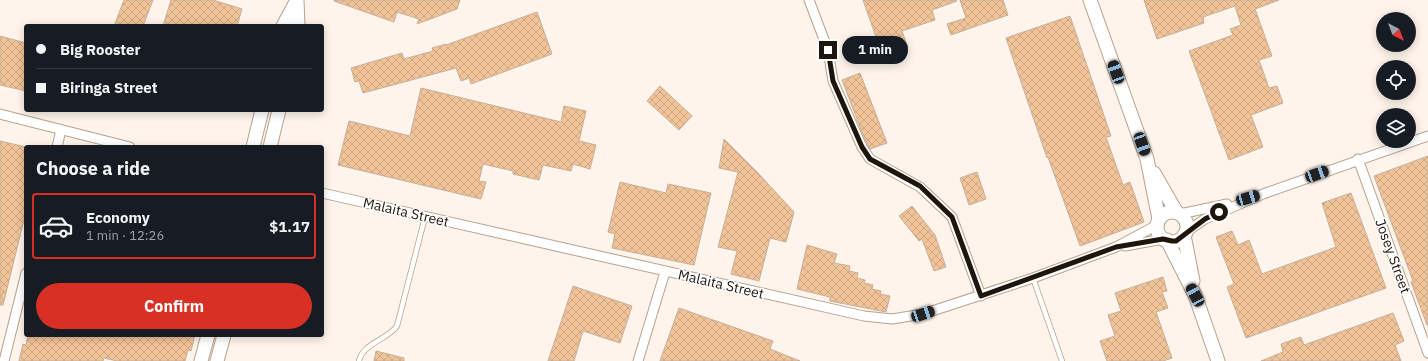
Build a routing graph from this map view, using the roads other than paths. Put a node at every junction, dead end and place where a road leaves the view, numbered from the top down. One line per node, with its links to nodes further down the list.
1 (297, 0): 4 (main road); 5 (main road)
2 (809, 0): 29 (street)
3 (1090, 0): 15 (main road)
4 (284, 24)
5 (298, 24)
6 (262, 112): 13 (main road)
7 (279, 112): 14 (main road)
8 (0, 114): 9 (street)
9 (62, 130): 11 (street); 12 (street)
10 (1428, 136): 16 (street)
11 (58, 145)
12 (122, 145)
13 (253, 145)
14 (270, 145)
15 (1147, 159): 19 (main road); 21 (main road)
16 (1358, 159): 18 (street); 32 (street, Josey Street)
17 (324, 193): 20 (street, Malaita Street)
18 (1263, 194): 19 (street); 22 (street)
19 (1179, 213): 21 (main road); 22 (main road)
20 (425, 217): 25 (street, Malaita Street); 36 (lane)
21 (1158, 222): 23 (main road); 24 (street, Malaita Street)
22 (1185, 233): 23 (main road); 28 (main road)
23 (1165, 240): 24 (street, Malaita Street); 28 (main road)
24 (1116, 247): 26 (street, Malaita Street)
25 (665, 272): 29 (street, Malaita Street); 37 (street)
26 (1032, 278): 29 (street, Malaita Street); 38 (lane)
27 (24, 281): 33 (street)
28 (1195, 295): 39 (main road)
29 (981, 296)
30 (207, 337): 34 (main road)
31 (223, 337): 35 (main road)
32 (1428, 353)
33 (4, 361)
34 (201, 361)
35 (217, 361)
36 (359, 361)
37 (638, 361)
38 (1062, 361)
39 (1218, 361)

